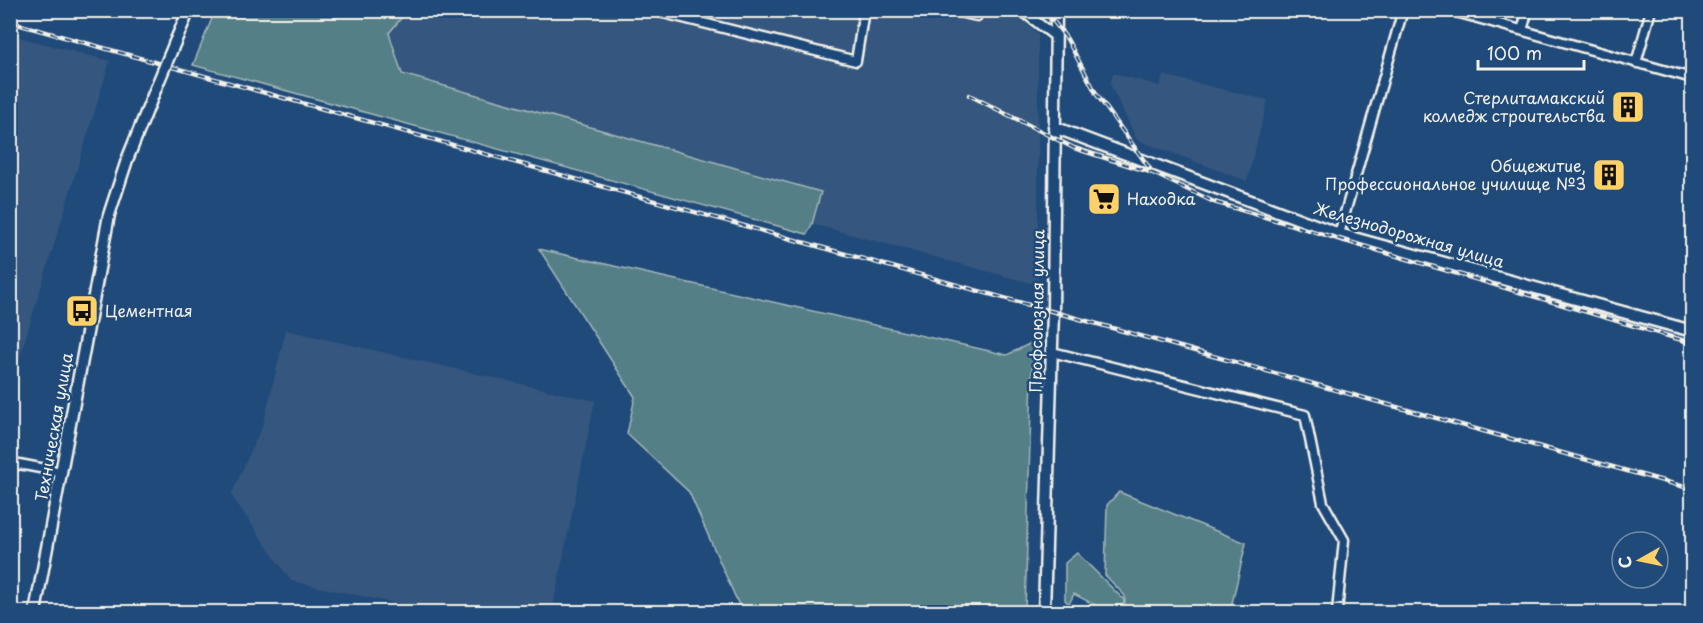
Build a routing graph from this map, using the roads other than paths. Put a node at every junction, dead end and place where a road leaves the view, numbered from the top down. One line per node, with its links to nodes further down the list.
1 (189, 10): 21 (main road, Техническая улица, bridge)
2 (651, 10): 3 (street)
3 (864, 10)
4 (949, 10): 5 (street)
5 (978, 10)
6 (1021, 10): 13 (street)
7 (1056, 10): 13 (main road, Профсоюзная улица)
8 (1403, 10): 17 (street)
9 (1449, 10): 12 (street)
10 (1528, 10): 12 (street)
11 (1651, 10): 14 (street)
12 (1522, 30): 14 (street)
13 (1056, 37): 16 (main road, Профсоюзная улица)
14 (1636, 63): 15 (street)
15 (1692, 78)
16 (1054, 127): 17 (main road, Железнодорожная улица); 19 (main road, Профсоюзная улица)
17 (1339, 234): 18 (main road, Железнодорожная улица)
18 (1692, 332)
19 (1052, 352): 23 (main road, Профсоюзная улица); 24 (street)
20 (10, 469): 21 (street)
21 (61, 472): 22 (main road, Техническая улица)
22 (35, 612)
23 (1044, 612)
24 (1337, 612)

